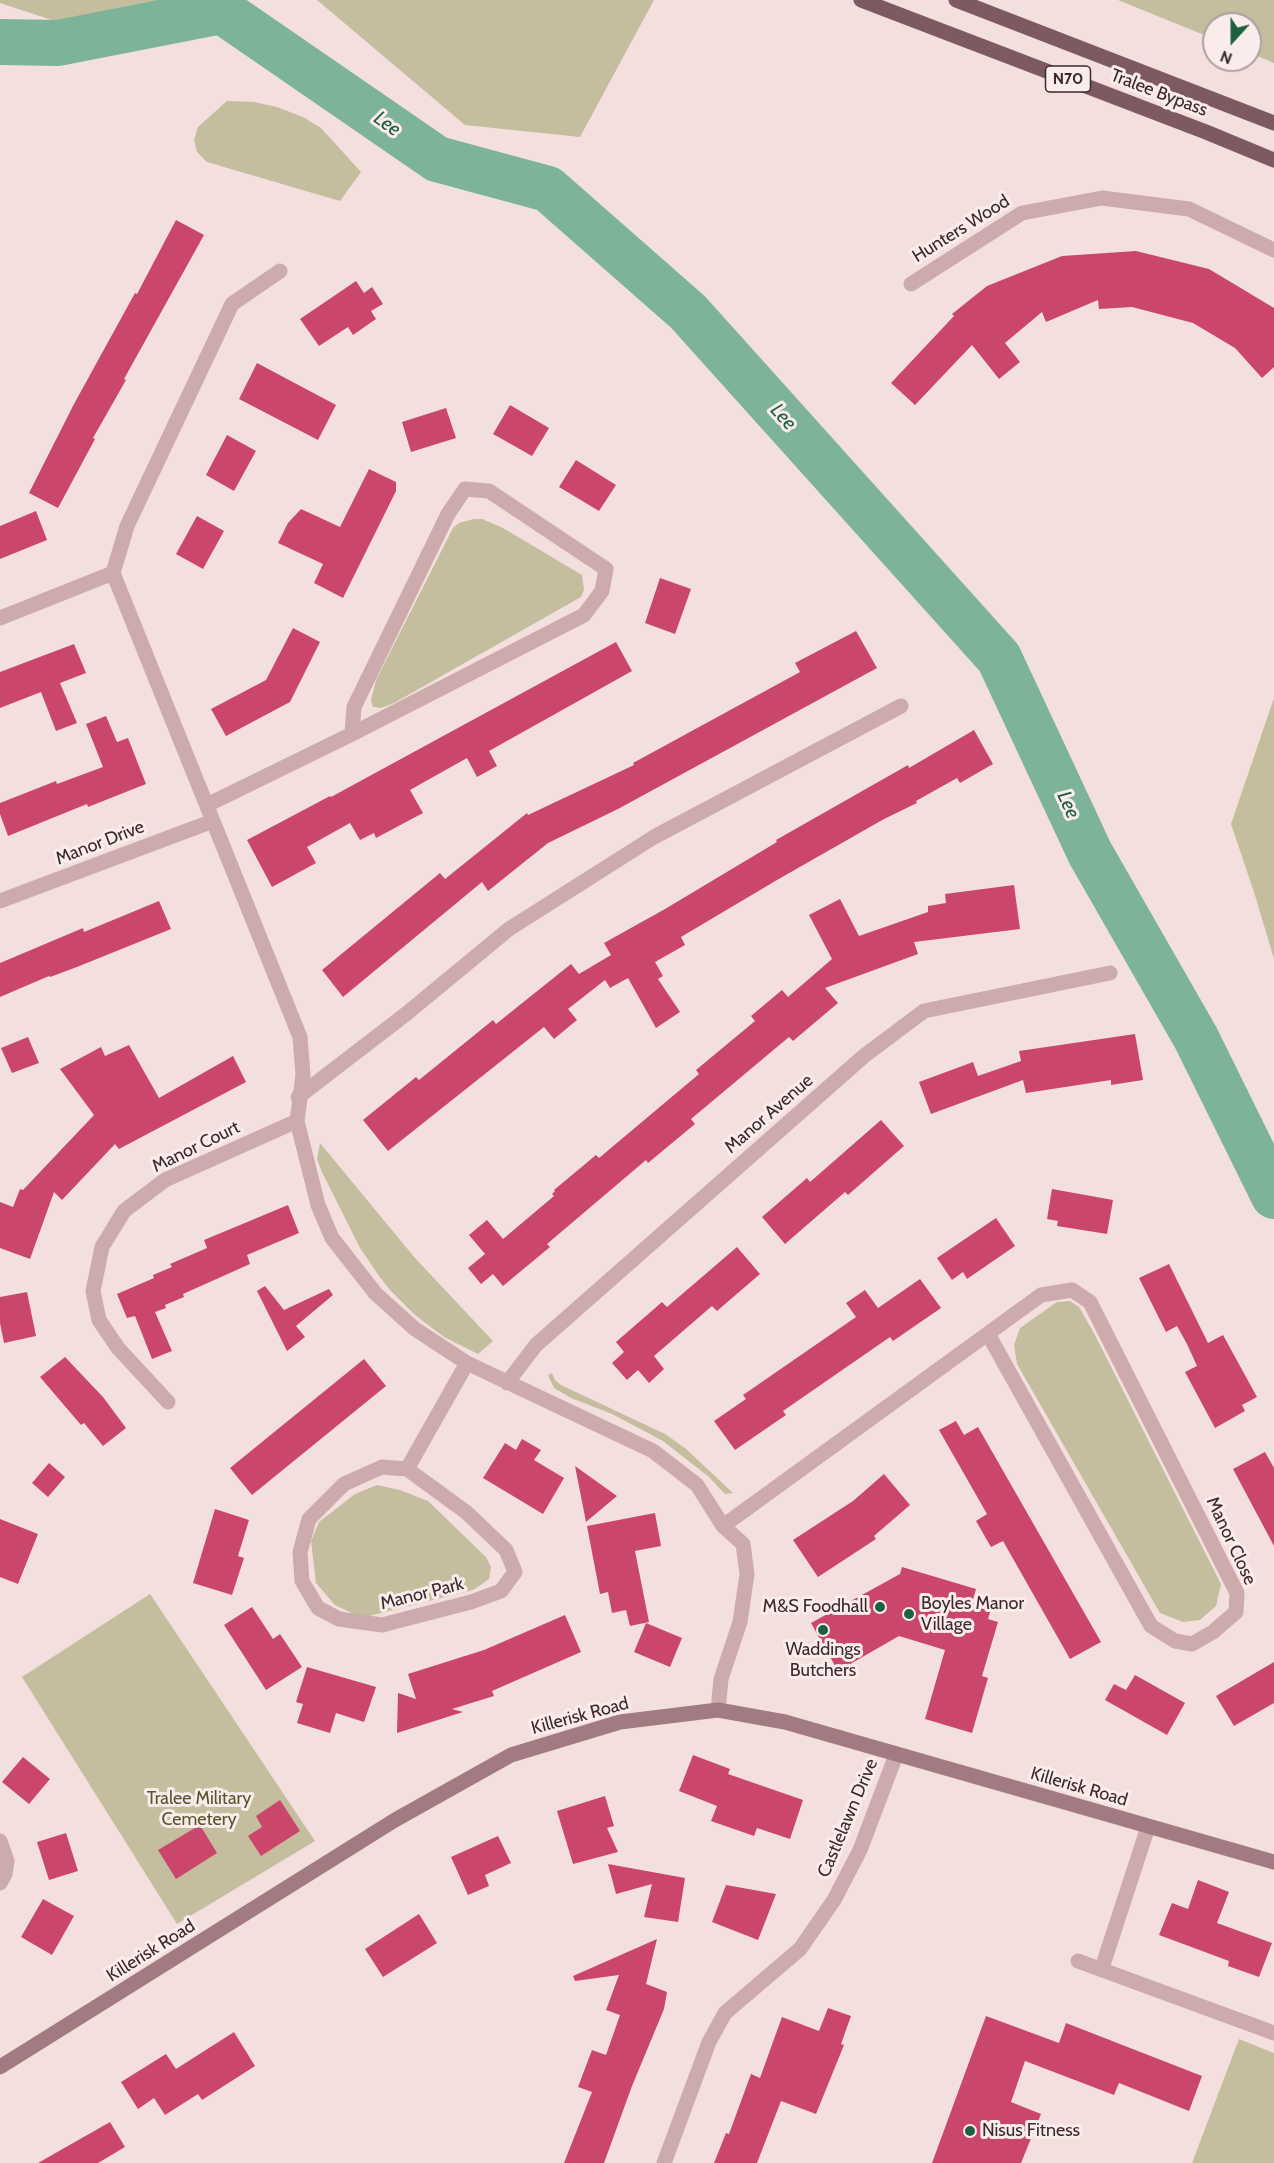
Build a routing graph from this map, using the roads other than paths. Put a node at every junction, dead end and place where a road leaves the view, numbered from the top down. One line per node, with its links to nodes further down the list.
1 (861, 0): 4 (main road, Tralee Bypass / N70)
2 (956, 0): 3 (main road, Tralee Bypass / N70)
3 (1274, 123)
4 (1274, 160)
5 (1274, 250): 7 (street, Hunters Wood)
6 (280, 271): 8 (street)
7 (911, 284)
8 (113, 573): 9 (street); 12 (street)
9 (0, 618)
10 (901, 706): 16 (street)
11 (352, 734): 11 (street); 12 (street)
12 (207, 805): 13 (street)
13 (213, 821): 14 (street, Manor Drive); 16 (street)
14 (0, 901)
15 (1110, 973): 20 (street, Manor Avenue)
16 (298, 1097): 17 (street)
17 (297, 1121): 19 (street); 21 (street, Manor Court)
18 (988, 1334): 18 (street, Manor Close); 23 (street, Manor Close)
19 (467, 1362): 20 (street); 22 (street)
20 (507, 1383): 23 (street)
21 (168, 1402)
22 (407, 1469): 22 (street, Manor Park)
23 (723, 1526): 24 (street)
24 (718, 1710): 25 (main road, Killerisk Road); 33 (main road, Killerisk Road)
25 (896, 1755): 26 (main road, Killerisk Road); 34 (street, Castlelawn Drive)
26 (1148, 1827): 28 (main road, Killerisk Road); 31 (street)
27 (0, 1841): 29 (street)
28 (1274, 1862)
29 (0, 1883)
30 (1078, 1960): 31 (street)
31 (1102, 1968): 32 (street)
32 (1274, 2033)
33 (0, 2067)
34 (664, 2163)

